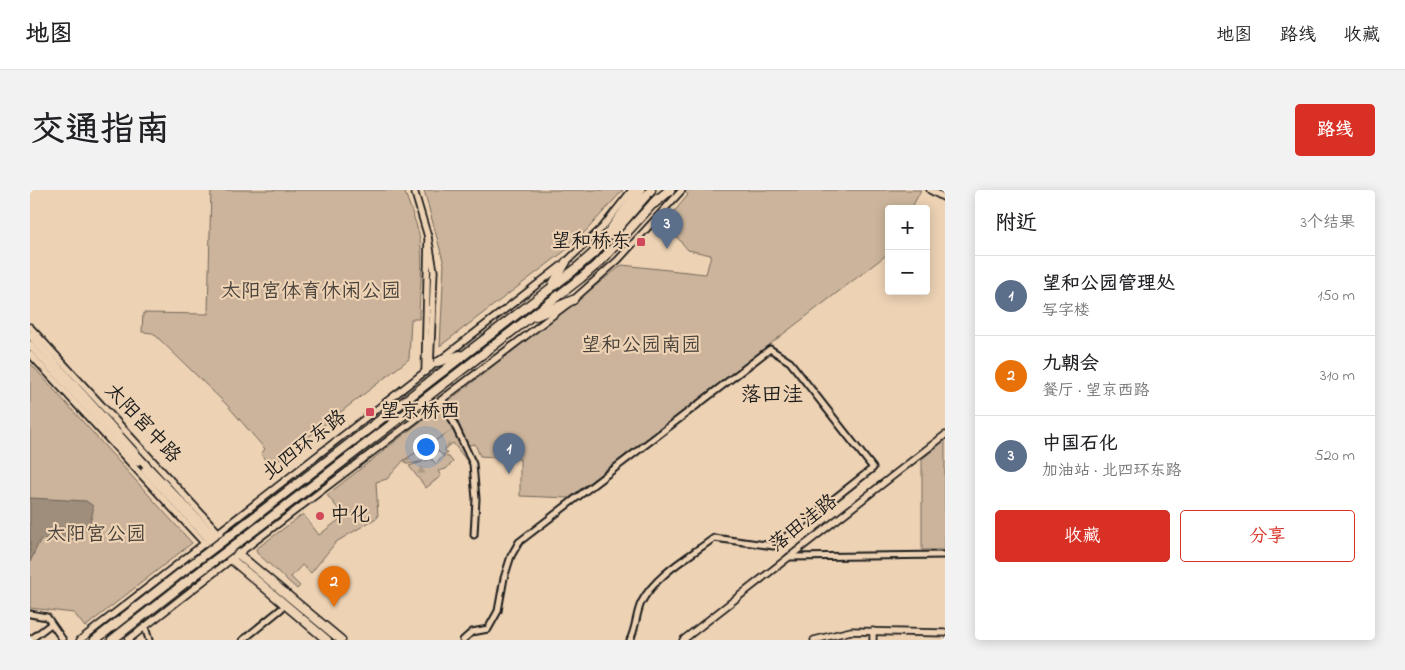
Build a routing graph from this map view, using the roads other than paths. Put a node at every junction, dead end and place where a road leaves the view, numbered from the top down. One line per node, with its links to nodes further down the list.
1 (414, 190): 22 (street)
2 (632, 190): 12 (street, 北四环东路)
3 (640, 190): 11 (highway)
4 (651, 190): 11 (main road, 北四环东路)
5 (664, 190): 10 (main road, 北四环东路)
6 (670, 190): 10 (highway)
7 (682, 190): 14 (street)
8 (930, 190): 9 (street)
9 (945, 198)
10 (654, 203): 15 (main road, 北四环东路)
11 (594, 253): 13 (main road, 北四环东路)
12 (566, 262): 13 (main road); 21 (street, 北四环东路)
13 (551, 288): 19 (main road, 北四环东路)
14 (573, 300): 15 (main road); 25 (street)
15 (527, 319): 51 (main road, 北四环东路, bridge)
16 (30, 327): 27 (street, 太阳宫中路)
17 (30, 335): 30 (main road, 太阳宫中路)
18 (30, 345): 23 (main road, 太阳宫中路)
19 (467, 353): 21 (main road); 50 (main road, 北四环东路, bridge)
20 (30, 354): 24 (street, 太阳宫中路)
21 (438, 362): 22 (street, 北四环东路)
22 (428, 370): 31 (street, 北四环东路)
23 (60, 378): 24 (street); 29 (main road, 太阳宫中路)
24 (66, 394): 28 (street, 太阳宫中路)
25 (443, 400): 32 (street); 34 (street)
26 (945, 435): 38 (street, 落田洼路)
27 (136, 442): 30 (street); 33 (street, 太阳宫中路)
28 (122, 454): 29 (street); 33 (street, 太阳宫中路)
29 (137, 462): 33 (main road, 太阳宫中路)
30 (146, 465): 33 (main road, 太阳宫中路)
31 (235, 521): 33 (street, 北四环东路); 34 (street); 35 (street)
32 (474, 535)
33 (212, 539): 35 (main road); 35 (street, 太阳宫中路); 37 (street, 北四环东路)
34 (252, 543): 39 (street)
35 (223, 548): 39 (main road); 40 (street)
36 (945, 555): 38 (street)
37 (190, 556): 40 (street); 49 (street, 北四环东路)
38 (789, 556): 59 (street, 落田洼路)
39 (234, 557): 40 (street); 55 (main road); 56 (main road)
40 (207, 578): 44 (street)
41 (281, 609): 54 (street)
42 (30, 614): 43 (street)
43 (51, 624): 47 (street); 48 (street)
44 (144, 627): 52 (street); 53 (street)
45 (873, 630): 46 (street); 60 (street); 61 (street)
46 (945, 632)
47 (30, 640)
48 (63, 640)
49 (80, 640)
50 (95, 640)
51 (112, 640)
52 (128, 640)
53 (149, 640)
54 (243, 640)
55 (327, 640)
56 (341, 640)
57 (463, 640): 58 (street)
58 (630, 640)
59 (683, 640)
60 (814, 640)
61 (872, 640)

